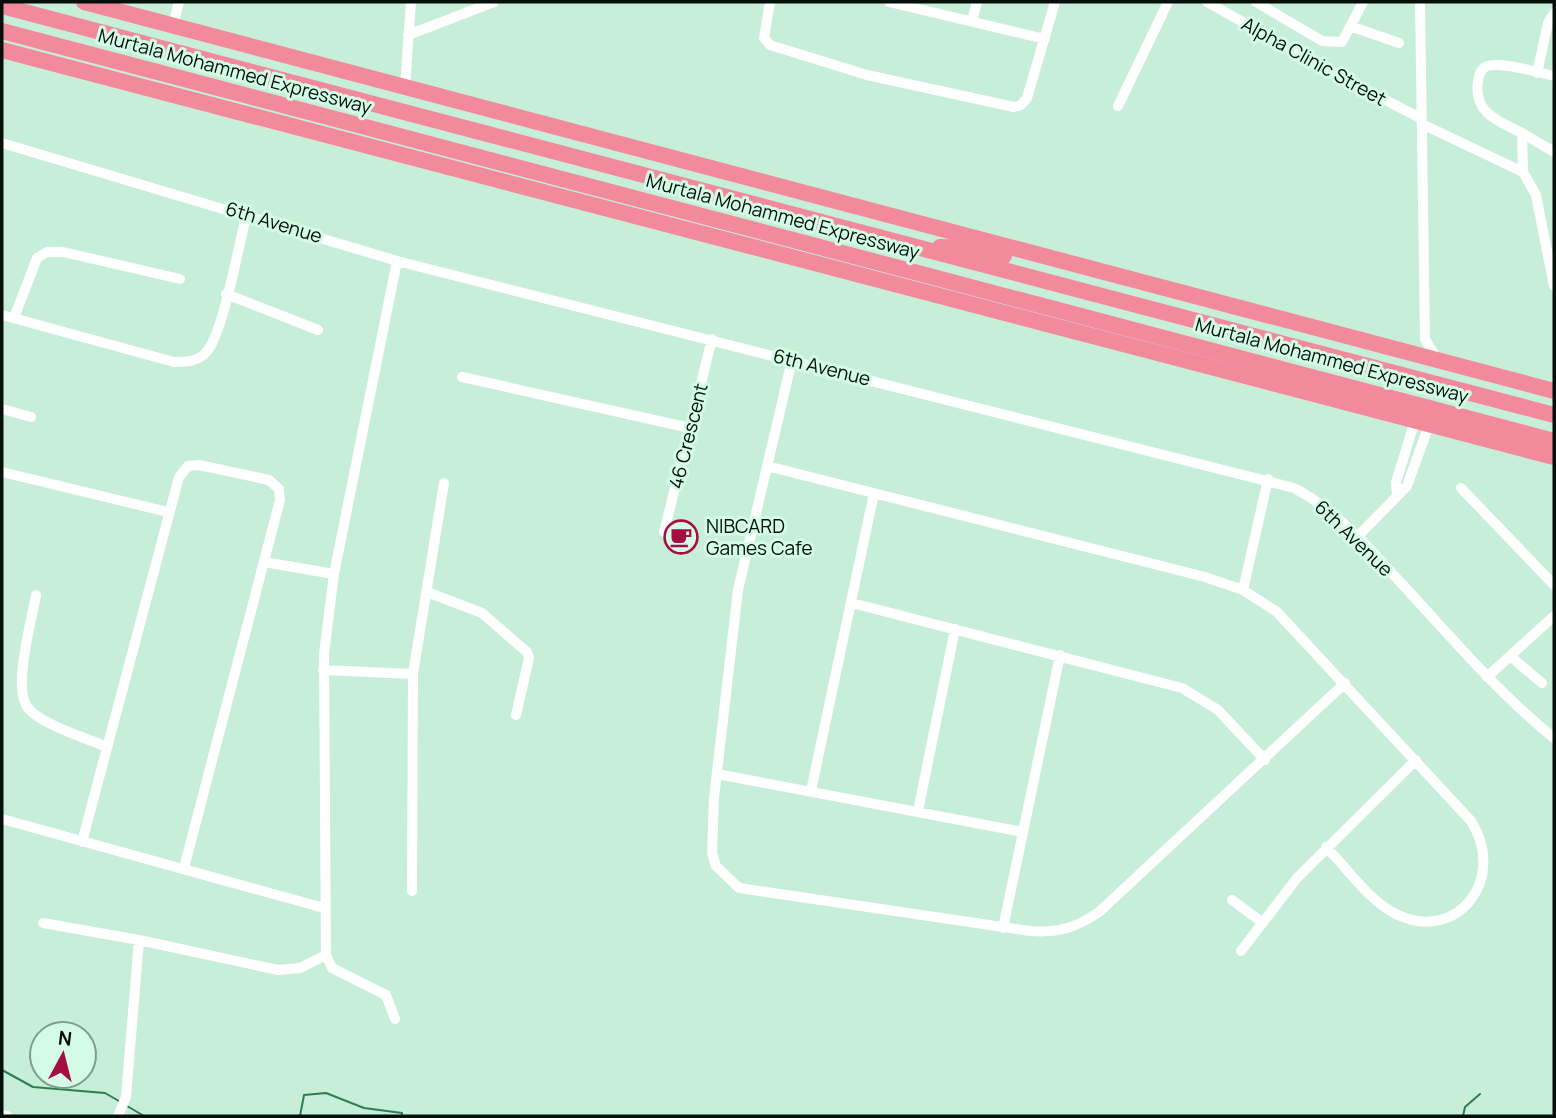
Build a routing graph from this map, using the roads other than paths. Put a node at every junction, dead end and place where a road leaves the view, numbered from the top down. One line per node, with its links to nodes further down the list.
1 (9, 2): 17 (highway)
2 (83, 2): 20 (highway, Murtala Mohammed Expressway)
3 (179, 2): 20 (street)
4 (411, 2): 23 (street)
5 (494, 2): 23 (street)
6 (770, 2): 24 (street)
7 (889, 2): 15 (street)
8 (977, 2): 19 (street)
9 (1055, 2): 24 (street)
10 (1168, 2): 30 (street)
11 (1207, 2): 31 (street, Alpha Clinic Street)
12 (1256, 2): 21 (street)
13 (1363, 2): 21 (street)
14 (1420, 2): 31 (street)
15 (902, 3): 19 (street)
16 (2, 6): 17 (highway, Murtala Mohammed Expressway)
17 (32, 13): 37 (highway, Murtala Mohammed Expressway)
18 (1554, 13): 27 (street)
19 (972, 21): 24 (street)
20 (173, 25): 29 (highway, Murtala Mohammed Expressway)
21 (1350, 26): 25 (street)
22 (2, 34): 41 (highway, Murtala Mohammed Expressway)
23 (408, 35): 29 (street)
24 (1045, 38)
25 (1399, 43)
26 (2, 50): 45 (highway, Murtala Mohammed Expressway)
27 (1537, 73): 28 (street); 32 (street)
28 (1554, 76)
29 (405, 87): 39 (highway, Murtala Mohammed Expressway)
30 (1118, 106)
31 (1422, 121): 35 (street, Alpha Clinic Street); 49 (street)
32 (1522, 133): 34 (street); 35 (street)
33 (2, 143): 36 (street, 6th Avenue)
34 (1554, 152)
35 (1523, 172): 42 (street)
36 (247, 214): 38 (street, 6th Avenue); 43 (street)
37 (915, 247): 39 (highway); 56 (highway, Murtala Mohammed Expressway)
38 (397, 261): 48 (street, 6th Avenue); 72 (street)
39 (1097, 270): 50 (highway, Murtala Mohammed Expressway)
40 (180, 279): 46 (street)
41 (948, 281): 45 (highway); 60 (highway, Murtala Mohammed Expressway)
42 (1554, 286)
43 (226, 294): 46 (street); 47 (street)
44 (2, 316): 46 (street)
45 (1014, 316): 58 (highway, Murtala Mohammed Expressway)
46 (14, 318)
47 (318, 330)
48 (712, 339): 51 (street, 6th Avenue); 59 (street, 46 Crescent)
49 (1425, 339): 50 (street); 52 (street)
50 (1408, 353): 52 (highway, Murtala Mohammed Expressway)
51 (792, 360): 62 (street); 64 (street, 6th Avenue)
52 (1438, 361): 54 (highway, Murtala Mohammed Expressway)
53 (462, 377): 59 (street)
54 (1554, 391)
55 (2, 412): 57 (street)
56 (1554, 415)
57 (31, 417)
58 (1422, 423): 61 (highway, Murtala Mohammed Expressway); 70 (street)
59 (690, 428): 69 (street, 46 Crescent)
60 (1554, 441)
61 (1554, 457)
62 (767, 466): 67 (street); 92 (street)
63 (2, 472): 68 (street)
64 (1268, 479): 70 (street, 6th Avenue); 74 (street)
65 (444, 483): 75 (street)
66 (1461, 488): 73 (street)
67 (874, 493): 74 (street); 77 (street)
68 (168, 512): 71 (street); 89 (street)
69 (664, 532)
70 (1358, 536): 84 (street, 6th Avenue)
71 (264, 562): 72 (street); 99 (street)
72 (334, 574): 82 (street)
73 (1554, 585)
74 (1243, 590): 85 (street)
75 (426, 592): 83 (street); 87 (street)
76 (36, 595): 89 (street)
77 (852, 603): 79 (street); 93 (street)
78 (1554, 616): 81 (street)
79 (955, 629): 80 (street); 94 (street)
80 (1060, 655): 90 (street); 96 (street)
81 (1510, 656): 84 (street); 86 (street)
82 (323, 670): 83 (street); 102 (street)
83 (413, 674): 100 (street)
84 (1487, 677): 88 (street, 6th Avenue)
85 (1345, 683): 90 (street); 91 (street)
86 (1542, 683)
87 (516, 715)
88 (1554, 738)
89 (107, 747): 97 (street)
90 (1265, 760): 105 (street)
91 (1416, 760): 98 (street); 98 (street)
92 (717, 774): 93 (street); 105 (street)
93 (811, 791): 94 (street)
94 (918, 811): 96 (street)
95 (2, 819): 97 (street)
96 (1023, 832): 105 (street)
97 (82, 842): 99 (street)
98 (1326, 846): 104 (street)
99 (184, 868): 102 (street)
100 (412, 891)
101 (1232, 900): 104 (street)
102 (324, 908): 108 (street)
103 (43, 923): 106 (street)
104 (1264, 923): 107 (street)
105 (1003, 928)
106 (139, 940): 108 (street); 110 (street)
107 (1241, 951)
108 (326, 955): 109 (street)
109 (395, 1019)
110 (118, 1116)

